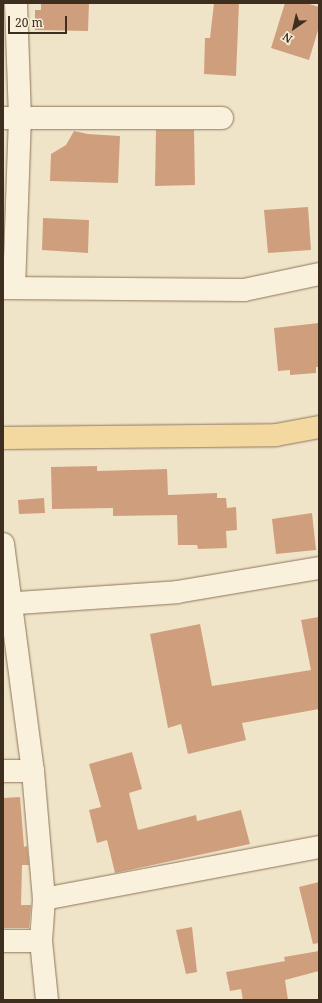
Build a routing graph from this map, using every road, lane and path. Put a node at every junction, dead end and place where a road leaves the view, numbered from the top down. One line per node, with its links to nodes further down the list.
1 (16, 3): 2 (street)
2 (11, 118): 3 (street); 5 (street)
3 (222, 118)
4 (319, 274): 5 (street)
5 (9, 288)
6 (319, 427): 7 (main road)
7 (3, 438)
8 (3, 544): 10 (street)
9 (319, 568): 10 (street)
10 (7, 604): 12 (street)
11 (3, 771): 12 (street)
12 (33, 771): 14 (street)
13 (319, 847): 14 (street)
14 (44, 899): 15 (street)
15 (41, 940): 16 (street); 17 (street)
16 (3, 941)
17 (47, 1000)

